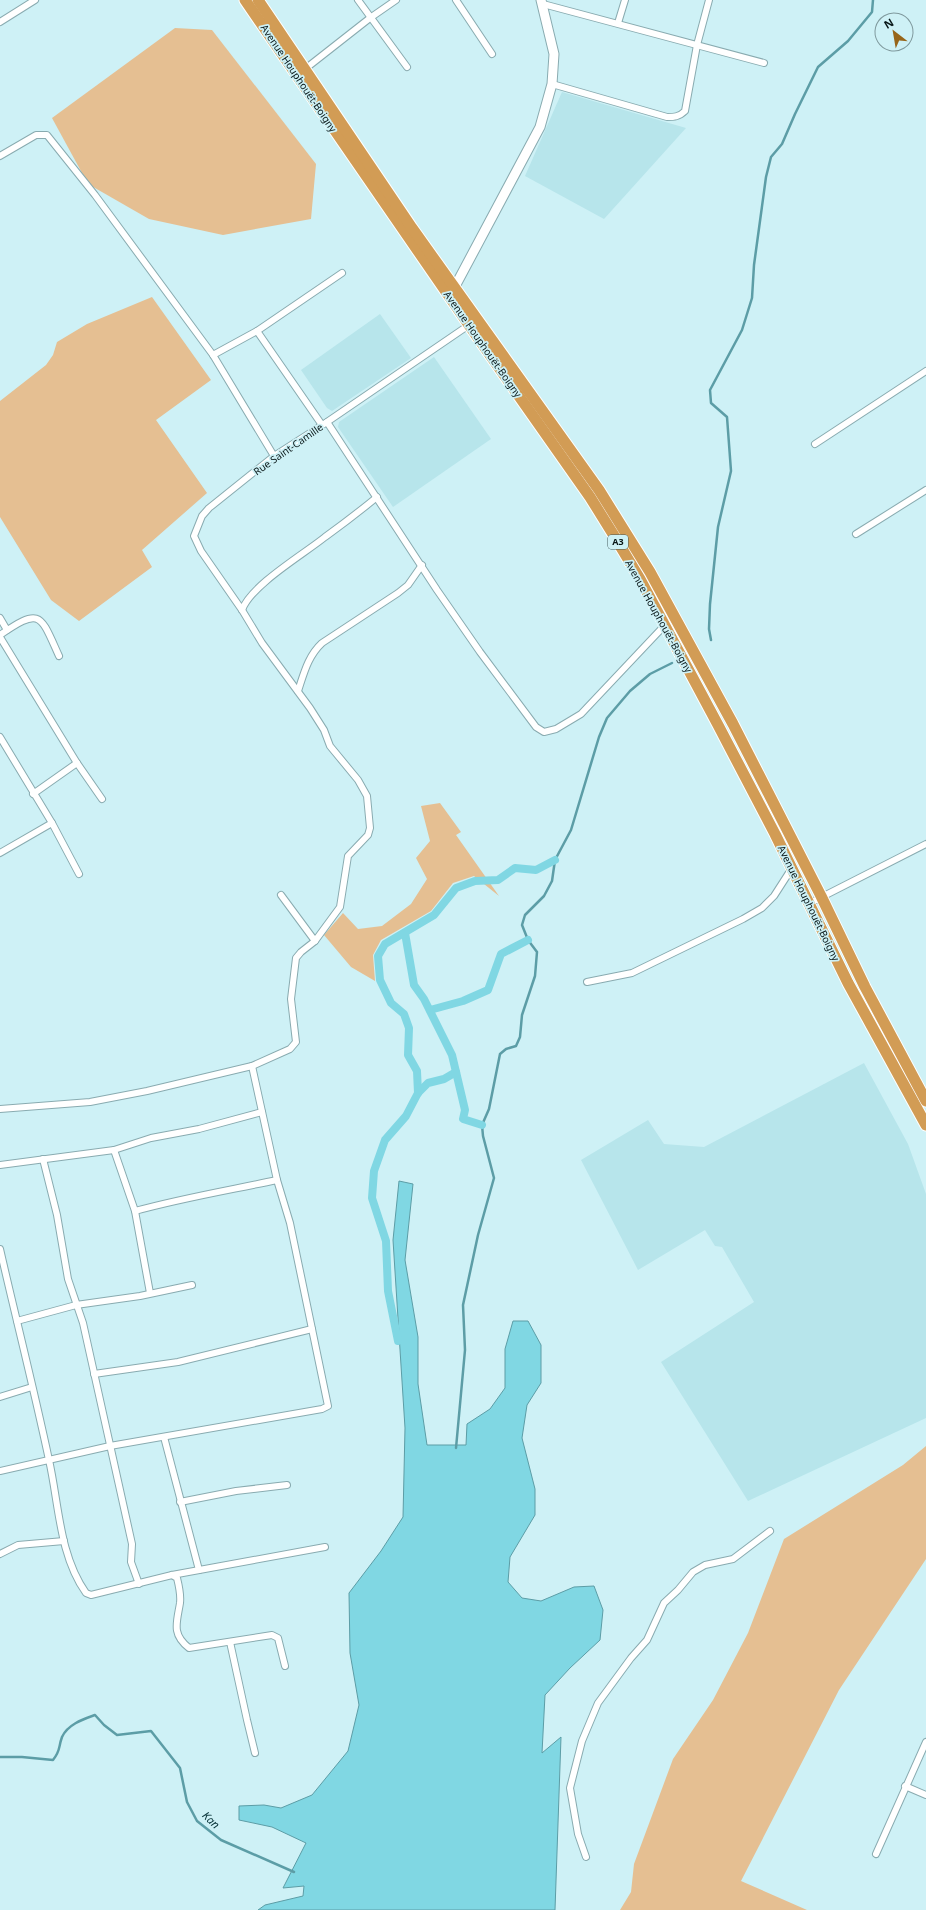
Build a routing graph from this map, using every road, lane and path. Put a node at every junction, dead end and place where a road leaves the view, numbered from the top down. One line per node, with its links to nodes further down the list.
1 (35, 0): 11 (street)
2 (245, 0): 21 (highway, Avenue Houphouët-Boigny / A3)
3 (258, 0): 17 (highway, Avenue Houphouët-Boigny / A3)
4 (358, 0): 10 (street)
5 (396, 0): 10 (street)
6 (456, 0): 14 (street)
7 (625, 0): 12 (street)
8 (709, 0): 13 (street)
9 (542, 2): 12 (street); 18 (street)
10 (370, 18): 16 (street); 17 (street)
11 (0, 22)
12 (618, 23): 13 (street)
13 (697, 44): 15 (street); 18 (street)
14 (492, 54)
15 (764, 62)
16 (407, 67)
17 (305, 69): 21 (highway, Avenue Houphouët-Boigny / A3)
18 (552, 84): 21 (street)
19 (0, 156): 24 (street)
20 (342, 273): 23 (street)
21 (452, 292): 22 (highway, Avenue Houphouët-Boigny / A3); 50 (highway, Avenue Houphouët-Boigny / A3)
22 (469, 325): 26 (street, Rue Saint-Camille); 35 (highway, Avenue Houphouët-Boigny / A3)
23 (257, 331): 24 (street); 26 (street)
24 (213, 355): 28 (street)
25 (926, 371): 27 (street)
26 (325, 424): 28 (street, Rue Saint-Camille); 30 (street)
27 (815, 444)
28 (274, 456): 33 (street, Rue Saint-Camille)
29 (926, 490): 31 (street)
30 (377, 497): 32 (street); 33 (street)
31 (856, 534)
32 (422, 564): 35 (street); 39 (street)
33 (242, 610): 39 (street)
34 (0, 618): 36 (street)
35 (664, 625): 47 (highway, Avenue Houphouët-Boigny / A3)
36 (7, 630): 37 (street); 38 (street)
37 (0, 636): 41 (street)
38 (59, 656)
39 (298, 691): 52 (street)
40 (0, 737): 42 (street)
41 (77, 763): 42 (street); 43 (street)
42 (33, 794): 44 (street)
43 (102, 799)
44 (52, 823): 46 (street); 48 (street)
45 (926, 844): 50 (street)
46 (0, 853)
47 (792, 868): 51 (highway, Avenue Houphouët-Boigny / A3); 53 (street)
48 (79, 874)
49 (281, 895): 52 (street)
50 (822, 896): 51 (street); 55 (highway, Avenue Houphouët-Boigny / A3)
51 (810, 903): 58 (highway, Avenue Houphouët-Boigny / A3)
52 (315, 942): 54 (street)
53 (587, 982)
54 (252, 1066): 56 (street); 57 (street)
55 (926, 1101)
56 (0, 1109)
57 (262, 1112): 59 (street); 62 (street)
58 (926, 1124)
59 (114, 1150): 60 (street); 63 (street)
60 (43, 1159): 61 (street); 67 (street)
61 (0, 1165)
62 (277, 1180): 63 (street); 69 (street)
63 (135, 1211): 66 (street)
64 (0, 1250): 68 (street)
65 (192, 1285): 66 (street)
66 (150, 1293): 67 (street)
67 (76, 1305): 68 (street); 70 (street)
68 (16, 1321): 71 (street)
69 (312, 1329): 70 (street); 73 (street)
70 (94, 1374): 74 (street)
71 (32, 1387): 72 (street); 75 (street)
72 (0, 1397)
73 (164, 1437): 74 (street); 78 (street)
74 (110, 1446): 75 (street); 85 (street)
75 (49, 1460): 76 (street); 80 (street)
76 (0, 1471)
77 (287, 1485): 78 (street)
78 (180, 1502): 83 (street)
79 (770, 1531): 93 (street)
80 (64, 1541): 82 (street); 85 (street)
81 (325, 1547): 83 (street)
82 (0, 1554)
83 (199, 1570): 84 (street)
84 (172, 1575): 85 (street); 86 (street)
85 (139, 1584)
86 (230, 1642): 87 (street); 89 (street)
87 (285, 1666)
88 (926, 1742): 90 (street)
89 (255, 1753)
90 (905, 1786): 91 (street); 92 (street)
91 (926, 1795)
92 (876, 1854)
93 (586, 1857)

